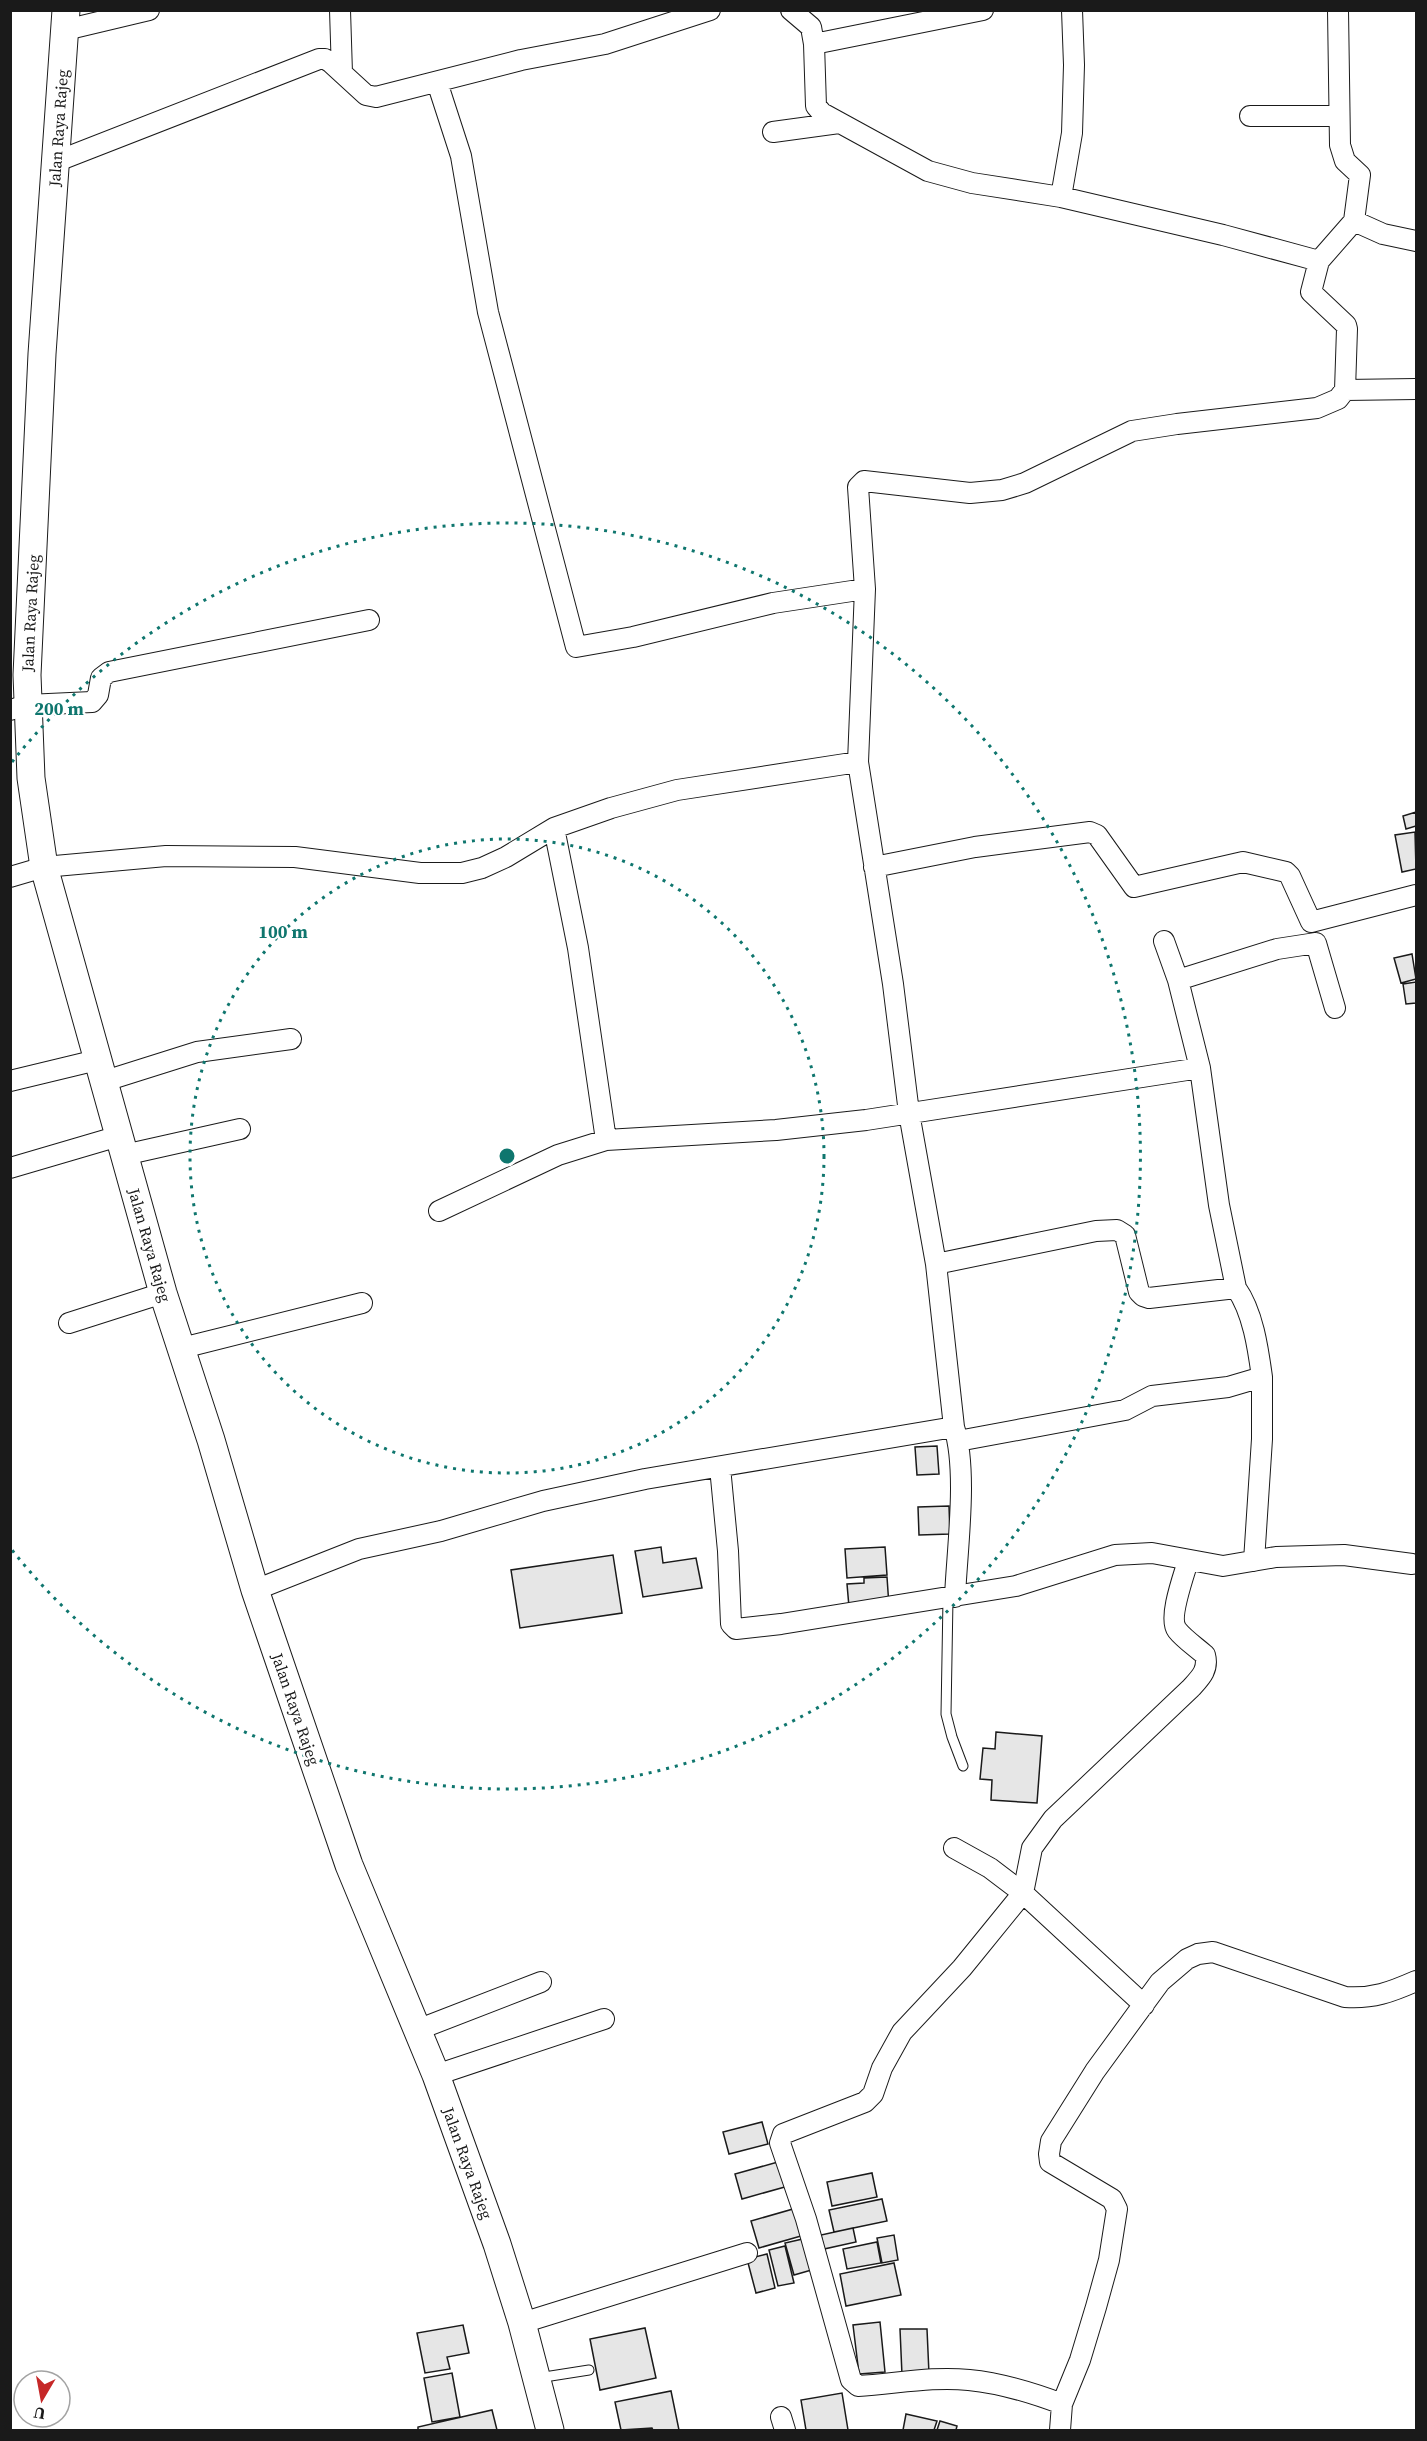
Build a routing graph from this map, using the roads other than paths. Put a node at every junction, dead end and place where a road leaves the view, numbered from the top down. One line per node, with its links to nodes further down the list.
1 (149, 10): 8 (street)
2 (340, 10): 10 (street)
3 (710, 10): 11 (street)
4 (792, 10): 9 (street)
5 (983, 10): 9 (street)
6 (1072, 10): 17 (street)
7 (1338, 10): 13 (street)
8 (66, 20): 16 (main road, Jalan Raya Rajeg)
9 (814, 44): 14 (street)
10 (342, 73): 11 (street); 16 (street)
11 (437, 82): 23 (street)
12 (1250, 116): 13 (street)
13 (1339, 116): 18 (street)
14 (840, 123): 15 (street); 17 (street)
15 (773, 132)
16 (55, 162): 25 (main road, Jalan Raya Rajeg)
17 (1061, 197): 20 (street)
18 (1354, 221): 19 (street); 20 (street)
19 (1416, 241)
20 (1319, 261): 21 (street)
21 (1345, 390): 22 (street); 23 (street)
22 (1416, 390)
23 (865, 589): 26 (street)
24 (369, 620): 25 (street)
25 (19, 708): 28 (main road, Jalan Raya Rajeg)
26 (858, 762): 27 (street); 29 (street)
27 (554, 828): 28 (street); 43 (street)
28 (44, 867): 30 (street); 39 (main road, Jalan Raya Rajeg)
29 (874, 867): 32 (street); 41 (street)
30 (10, 877)
31 (1416, 895): 32 (street)
32 (1311, 922): 34 (street)
33 (1164, 941): 35 (street)
34 (1316, 943): 35 (street); 36 (street)
35 (1178, 980): 38 (street)
36 (1335, 1008)
37 (291, 1039): 39 (street)
38 (1200, 1068): 41 (street); 48 (street)
39 (101, 1070): 40 (street); 44 (main road, Jalan Raya Rajeg)
40 (10, 1082)
41 (909, 1113): 43 (street); 47 (street)
42 (240, 1129): 44 (street)
43 (606, 1140): 46 (street)
44 (121, 1145): 45 (street); 49 (main road, Jalan Raya Rajeg)
45 (10, 1168)
46 (439, 1211)
47 (936, 1264): 48 (street); 54 (street)
48 (1236, 1288): 53 (street)
49 (163, 1293): 51 (street); 52 (main road, Jalan Raya Rajeg)
50 (362, 1303): 52 (street)
51 (69, 1323)
52 (182, 1348): 59 (main road, Jalan Raya Rajeg)
53 (1262, 1377): 54 (street); 57 (street)
54 (956, 1434): 55 (street); 60 (street)
55 (720, 1467): 59 (street); 60 (street)
56 (1188, 1561): 57 (street); 60 (street); 63 (street)
57 (1254, 1561): 58 (street)
58 (1412, 1564)
59 (255, 1590): 68 (main road, Jalan Raya Rajeg)
60 (952, 1598): 61 (lane)
61 (963, 1766)
62 (954, 1848): 63 (street)
63 (1023, 1893): 66 (street); 74 (street)
64 (1416, 1981): 66 (street)
65 (541, 1982): 68 (street)
66 (1144, 2005): 74 (street)
67 (604, 2019): 69 (street)
68 (417, 2030): 69 (main road, Jalan Raya Rajeg)
69 (436, 2075): 71 (main road, Jalan Raya Rajeg)
70 (747, 2253): 71 (street)
71 (522, 2323): 73 (main road, Jalan Raya Rajeg)
72 (589, 2370): 73 (lane)
73 (537, 2378): 75 (main road, Jalan Raya Rajeg)
74 (1062, 2404): 76 (street)
75 (550, 2430)
76 (1060, 2430)

